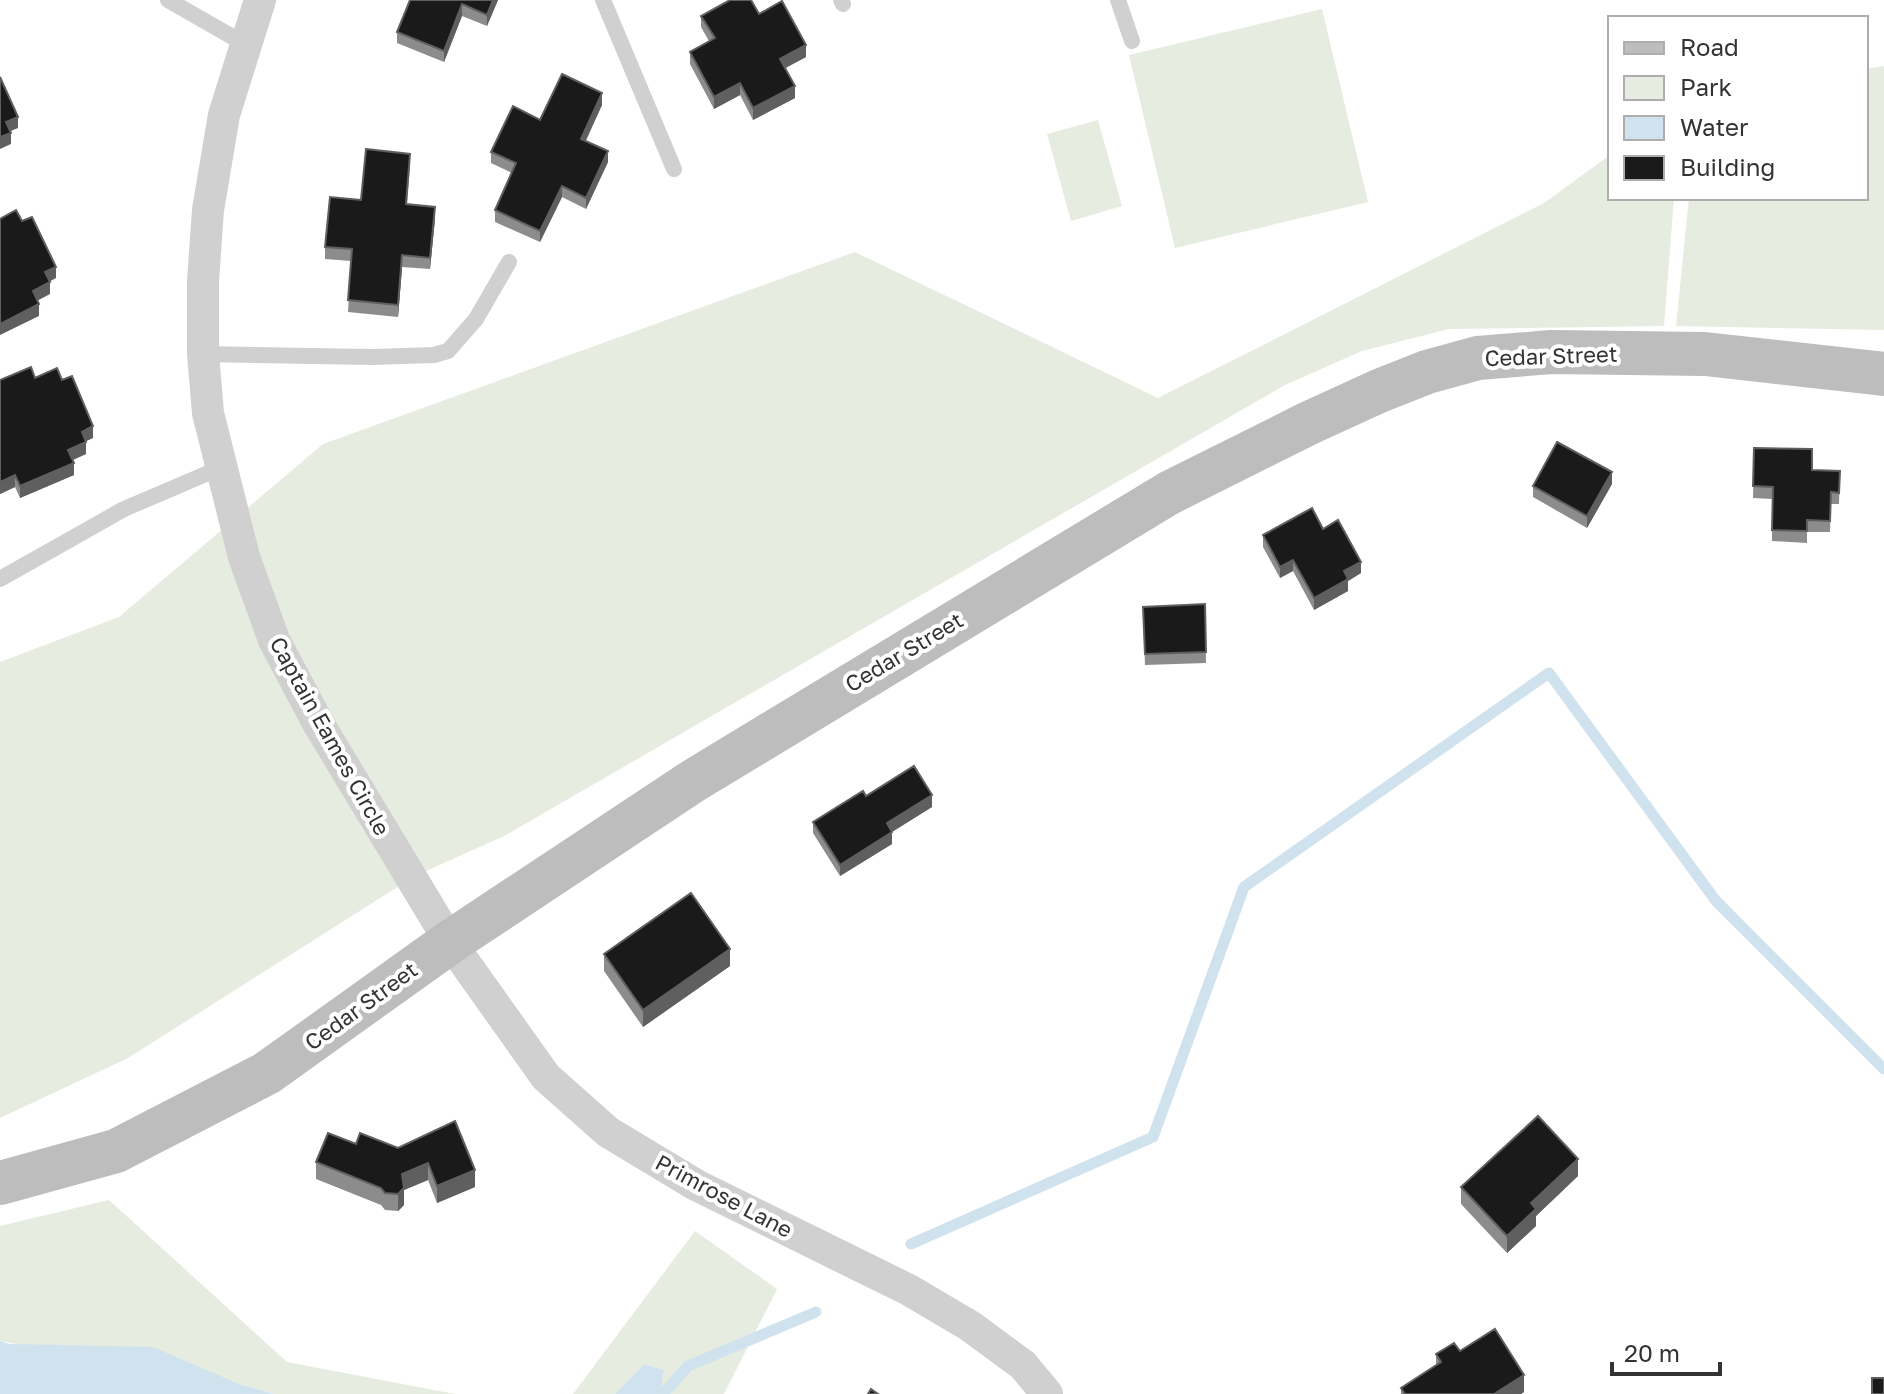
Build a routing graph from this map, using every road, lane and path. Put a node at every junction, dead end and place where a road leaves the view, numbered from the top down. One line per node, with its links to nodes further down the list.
1 (168, 0): 6 (lane)
2 (260, 0): 6 (street, Captain Eames Circle)
3 (603, 0): 7 (lane)
4 (1118, 0): 5 (lane)
5 (1132, 41)
6 (245, 44): 9 (street, Captain Eames Circle)
7 (674, 169)
8 (509, 262): 9 (lane)
9 (203, 354): 11 (street, Captain Eames Circle)
10 (1884, 374): 13 (street, Cedar Street)
11 (220, 468): 12 (lane); 13 (street, Captain Eames Circle)
12 (0, 579)
13 (450, 942): 14 (street, Cedar Street); 15 (street, Primrose Lane)
14 (0, 1183)
15 (1047, 1394)

